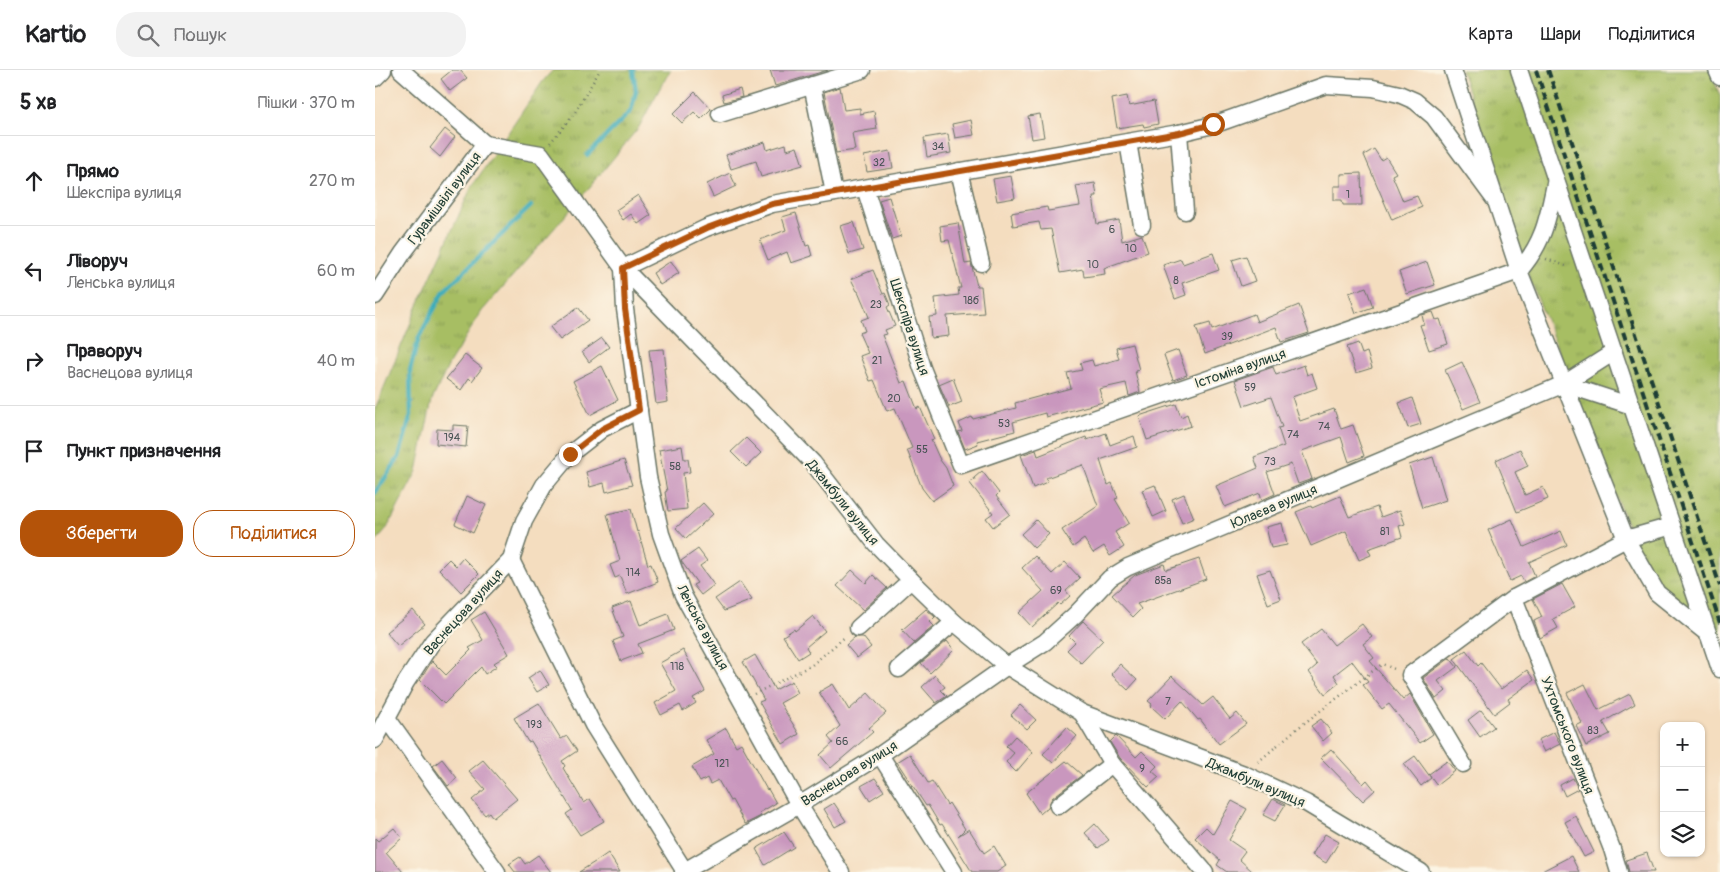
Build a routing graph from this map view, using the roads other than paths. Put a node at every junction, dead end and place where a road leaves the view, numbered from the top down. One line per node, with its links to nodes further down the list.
1 (383, 70): 9 (street)
2 (401, 70): 14 (street, Гурамішвілі вулиця)
3 (862, 70): 10 (street)
4 (1453, 70): 19 (street)
5 (1519, 70): 16 (street)
6 (1717, 70): 8 (street)
7 (1328, 77): 12 (street); 19 (street)
8 (1720, 77)
9 (375, 78)
10 (812, 85): 11 (street); 18 (street)
11 (720, 114)
12 (1179, 133): 13 (street); 20 (street)
13 (1128, 142): 15 (street); 21 (street)
14 (485, 144): 23 (street, Джамбули вулиця); 25 (street, Гурамішвілі вулиця)
15 (959, 172): 17 (street); 22 (street)
16 (1556, 179): 24 (street); 26 (street)
17 (865, 188): 18 (street); 30 (street, Шекспіра вулиця)
18 (833, 193): 23 (street)
19 (1495, 200): 24 (street)
20 (1185, 212)
21 (1142, 226)
22 (981, 263)
23 (623, 268): 29 (street, Ленська вулиця); 34 (street, Джамбули вулиця)
24 (1519, 271): 27 (street); 30 (street, Істоміна вулиця)
25 (375, 296)
26 (1614, 352): 27 (street, Юлаєва вулиця); 28 (street)
27 (1564, 384): 28 (street); 32 (street); 39 (street, Юлаєва вулиця)
28 (1632, 406): 31 (street)
29 (639, 410): 33 (street, Васнецова вулиця); 48 (street, Ленська вулиця)
30 (961, 465)
31 (1672, 526): 32 (street); 38 (street)
32 (1626, 539): 35 (street); 38 (street)
33 (511, 560): 43 (street, Васнецова вулиця); 50 (street, Васнецова вулиця)
34 (911, 580): 36 (street, Джамбули вулиця); 37 (street)
35 (1514, 598): 47 (street); 56 (street, Ухтомського вулиця)
36 (954, 622): 39 (street, Джамбули вулиця); 41 (street)
37 (858, 628)
38 (1708, 634): 40 (street)
39 (1007, 666): 42 (street, Джамбули вулиця); 45 (street, Васнецова вулиця)
40 (1720, 668)
41 (899, 669)
42 (1081, 713): 46 (street, Джамбули вулиця); 55 (street, Джамбули вулиця)
43 (387, 718): 44 (street, Васнецова вулиця); 51 (street)
44 (375, 740)
45 (880, 755): 48 (street, Васнецова вулиця); 53 (street)
46 (1112, 764): 49 (street); 54 (street, Джамбули вулиця)
47 (1463, 764)
48 (799, 805): 50 (street, Васнецова вулиця); 52 (street, Ленська вулиця)
49 (1058, 806)
50 (683, 871)
51 (497, 872)
52 (841, 872)
53 (954, 872)
54 (1205, 872)
55 (1421, 872)
56 (1619, 872)

